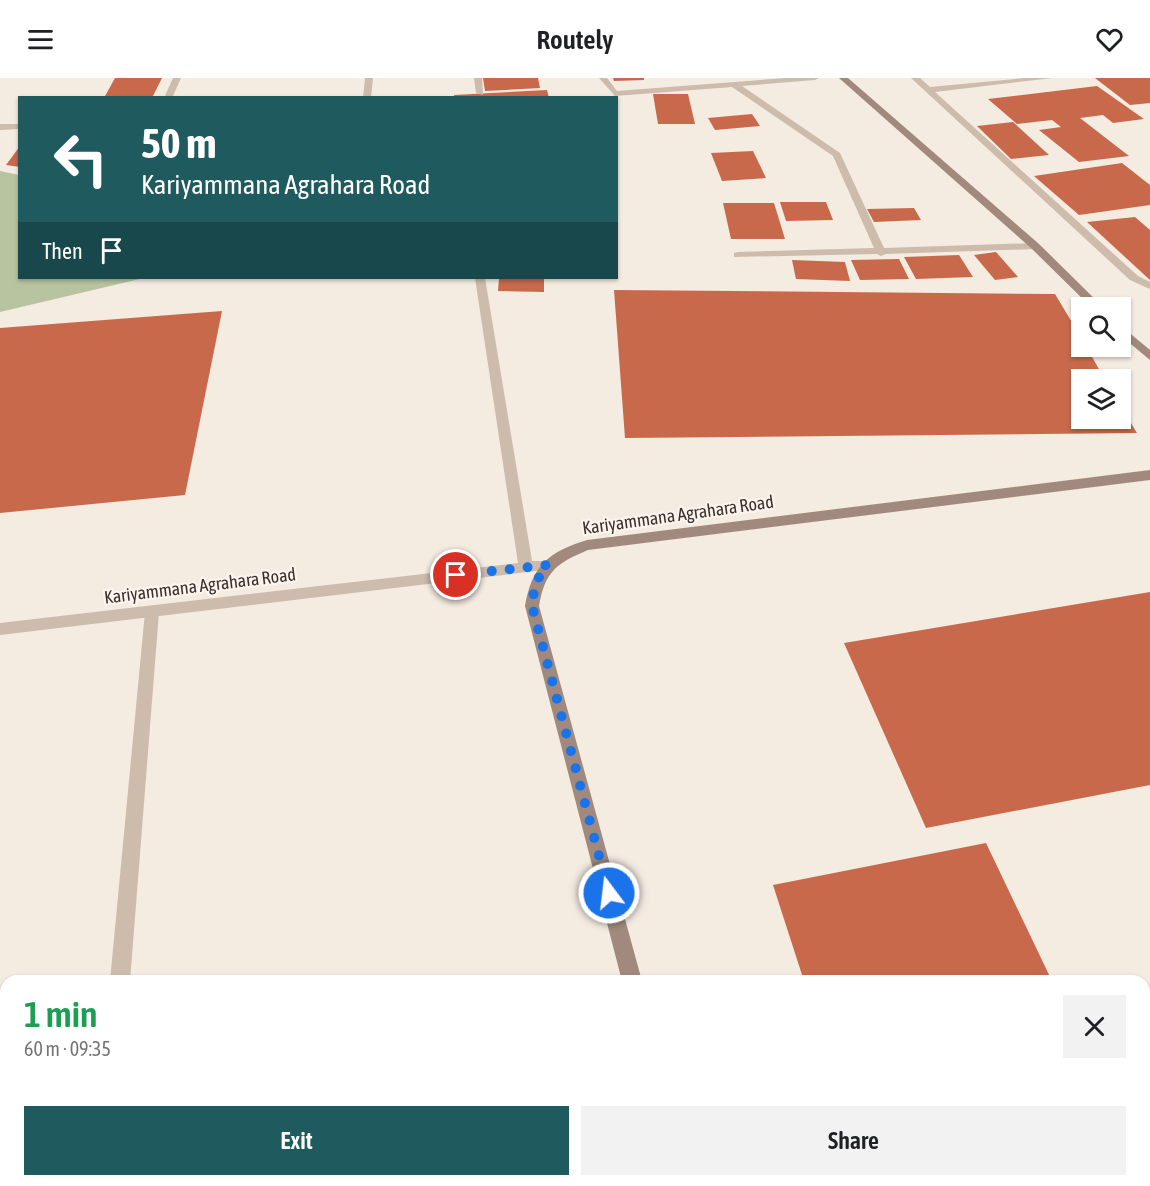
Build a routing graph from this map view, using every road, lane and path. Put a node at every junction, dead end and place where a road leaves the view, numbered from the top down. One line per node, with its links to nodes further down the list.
1 (177, 78): 13 (street)
2 (369, 78): 14 (street)
3 (478, 78): 12 (street)
4 (603, 78): 15 (street)
5 (815, 78): 10 (street)
6 (843, 78): 18 (street)
7 (915, 78): 11 (street)
8 (1048, 78): 11 (street)
9 (690, 82): 10 (street); 15 (street)
10 (733, 84): 19 (street)
11 (928, 90): 22 (street)
12 (480, 93)
13 (169, 96)
14 (367, 96)
15 (615, 96)
16 (18, 126): 17 (street)
17 (0, 127)
18 (1035, 246): 19 (street); 23 (street)
19 (881, 253): 20 (street)
20 (738, 255)
21 (480, 279): 28 (street)
22 (1150, 286)
23 (1088, 297)
24 (1131, 338): 25 (street)
25 (1150, 356)
26 (1150, 475): 27 (street, Kariyammana Agrahara Road)
27 (548, 565): 28 (street, Kariyammana Agrahara Road); 32 (street)
28 (526, 567): 29 (street, Kariyammana Agrahara Road)
29 (152, 612): 30 (street, Kariyammana Agrahara Road); 31 (street)
30 (0, 629)
31 (121, 975)
32 (631, 975)

